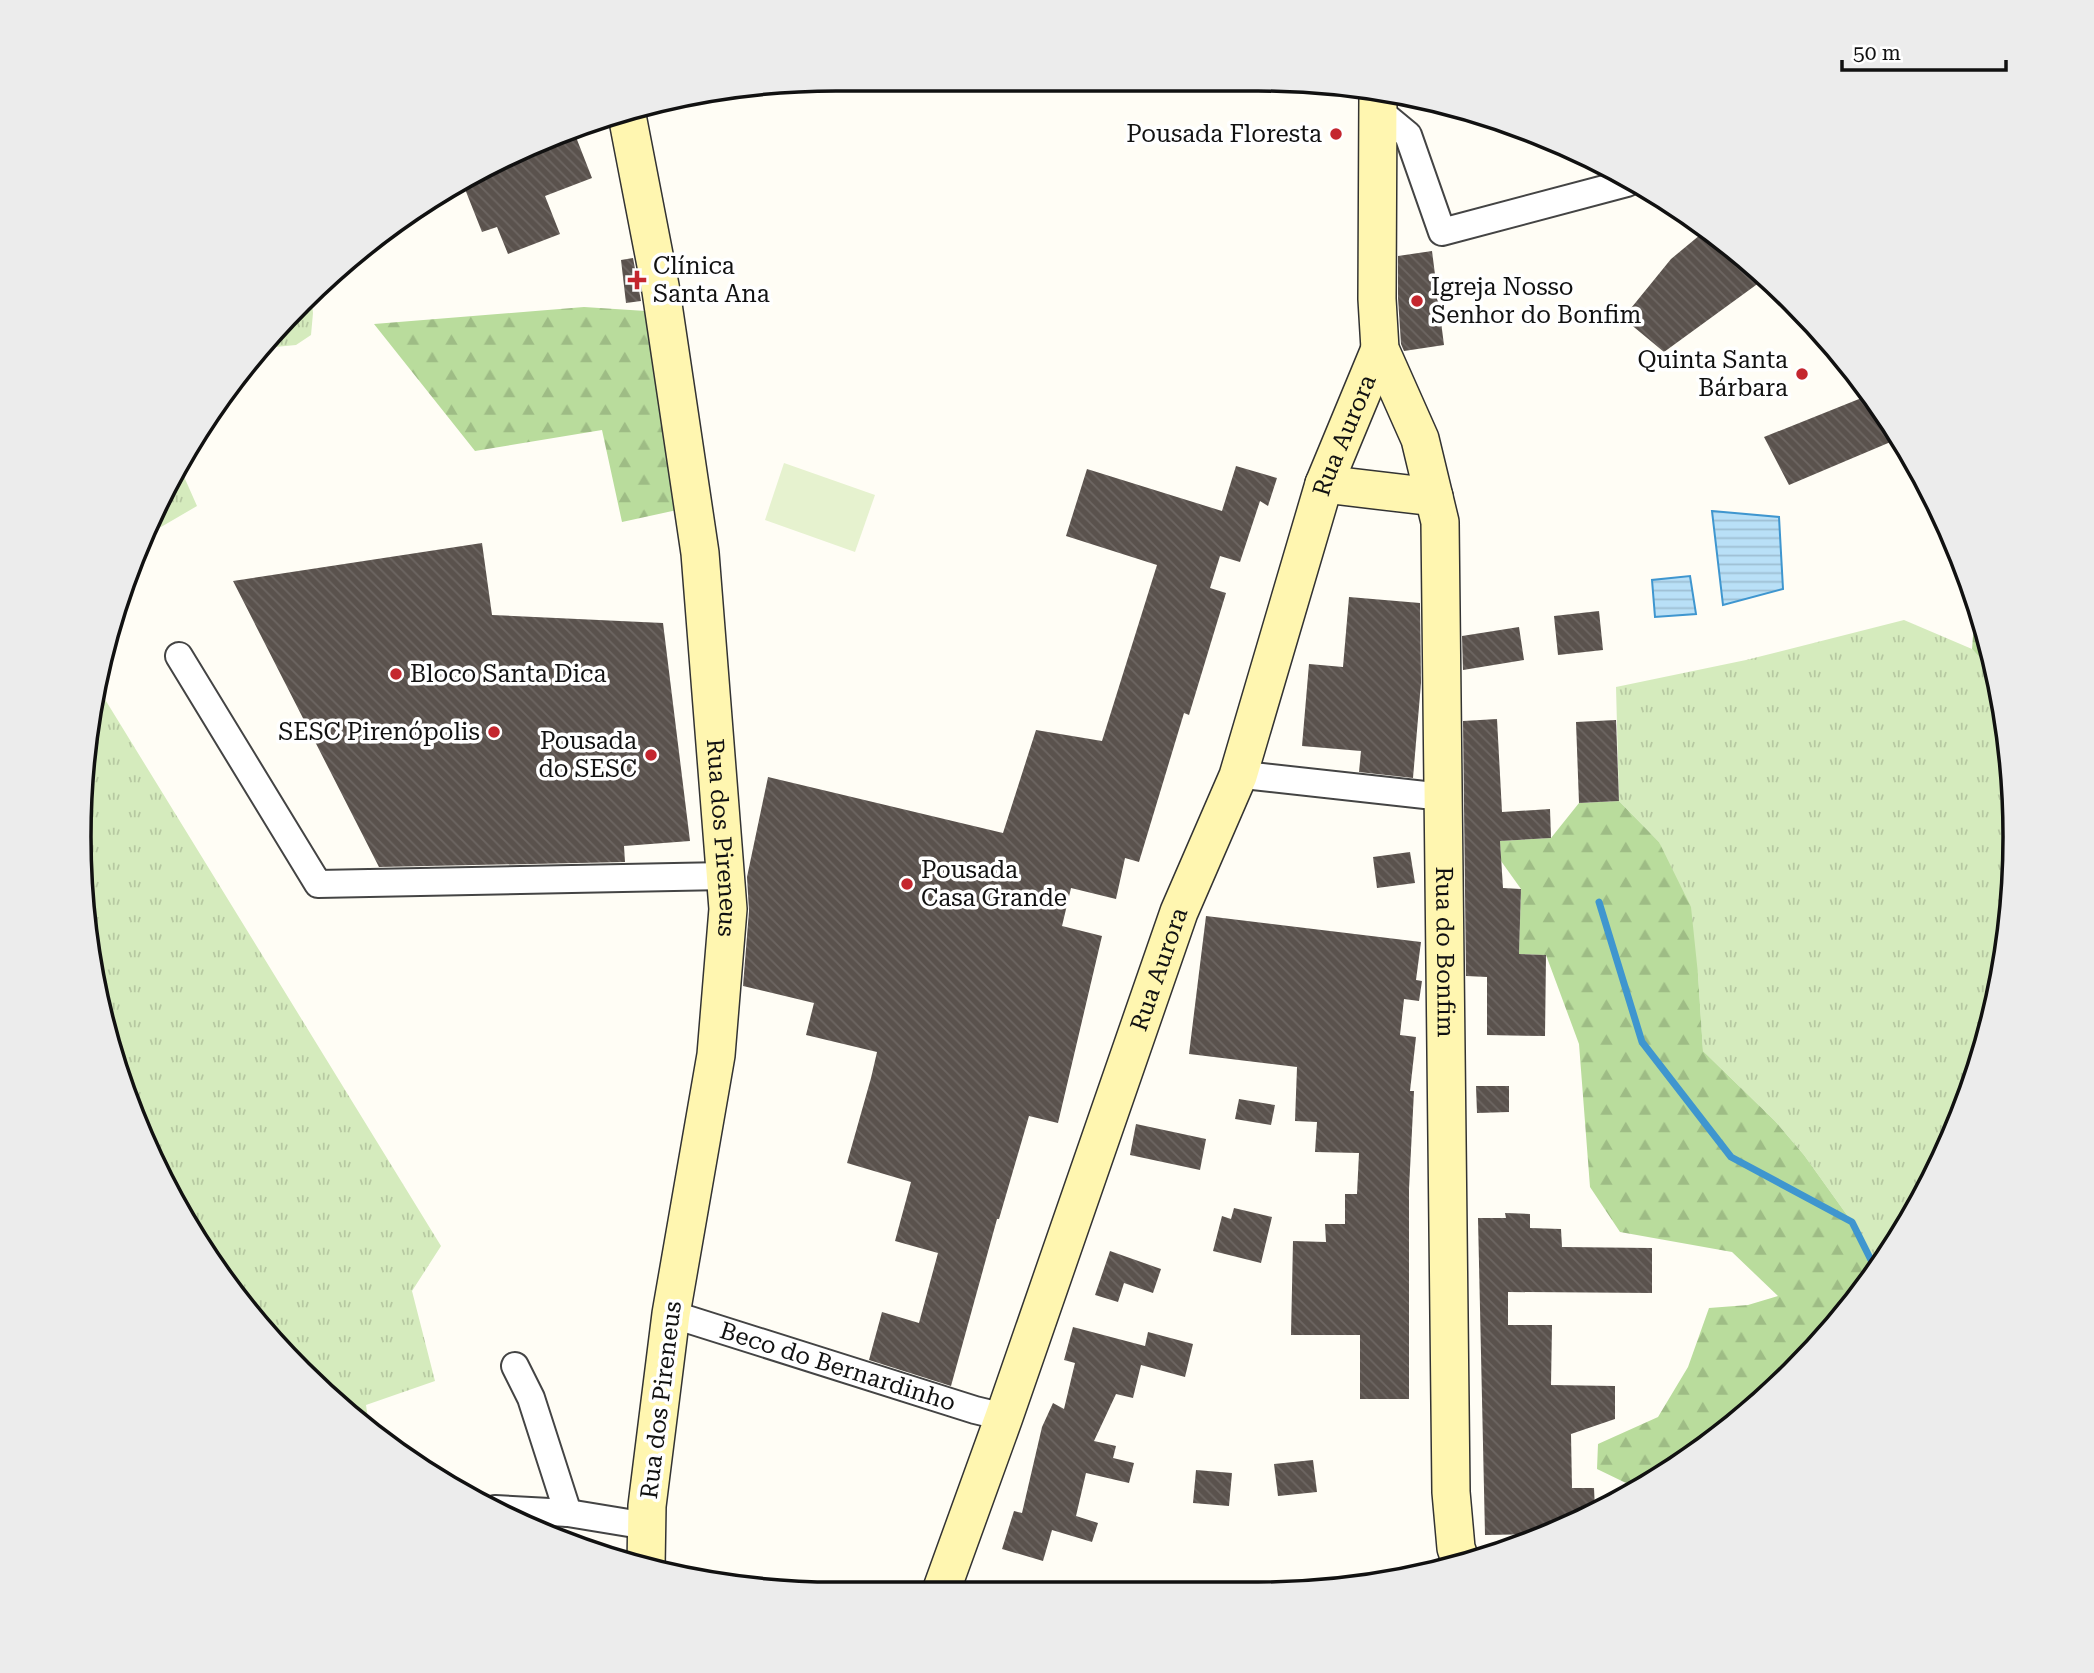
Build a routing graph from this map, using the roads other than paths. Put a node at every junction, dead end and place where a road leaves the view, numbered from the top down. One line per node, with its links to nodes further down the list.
1 (1379, 103): 3 (street); 4 (main road)
2 (628, 121): 10 (main road, Rua dos Pireneus)
3 (1619, 185)
4 (1380, 349): 5 (main road, Rua Aurora); 6 (main road, Rua do Bonfim)
5 (1324, 484): 6 (main road); 8 (main road, Rua Aurora)
6 (1434, 496): 9 (main road, Rua do Bonfim)
7 (179, 656): 10 (street)
8 (1238, 776): 9 (street); 13 (main road, Rua Aurora)
9 (1443, 797): 17 (main road, Rua do Bonfim)
10 (725, 876): 11 (main road, Rua dos Pireneus)
11 (671, 1314): 13 (street, Beco do Bernardinho); 16 (main road, Rua dos Pireneus)
12 (515, 1366): 15 (street)
13 (1004, 1417): 19 (main road, Rua Aurora)
14 (519, 1510): 15 (street)
15 (568, 1513): 16 (street)
16 (647, 1526): 18 (main road, Rua dos Pireneus)
17 (1458, 1554)
18 (646, 1558)
19 (944, 1582)

